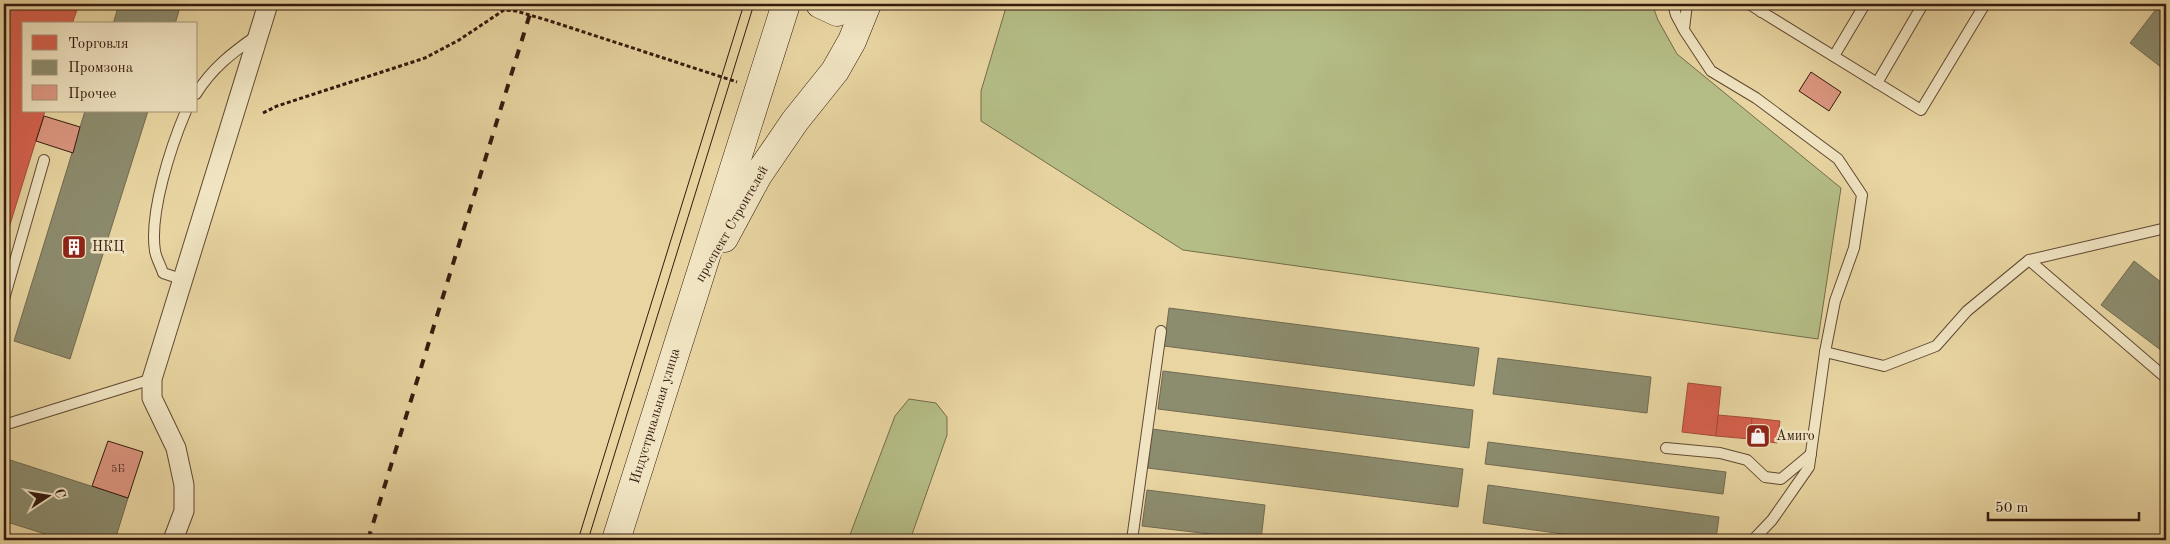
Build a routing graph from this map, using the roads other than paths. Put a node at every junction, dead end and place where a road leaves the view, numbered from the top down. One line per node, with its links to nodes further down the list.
1 (268, 4): 14 (street)
2 (786, 4): 23 (main road, проспект Строителей)
3 (820, 4): 4 (main road)
4 (856, 4)
5 (867, 4): 23 (main road, проспект Строителей)
6 (1673, 4): 13 (lane)
7 (1687, 4): 13 (lane)
8 (1749, 4): 12 (lane)
9 (1865, 4): 15 (lane)
10 (1923, 4): 16 (lane)
11 (1985, 4): 16 (lane)
12 (1764, 8): 15 (lane)
13 (1684, 30): 26 (lane)
14 (259, 34): 17 (lane); 22 (street)
15 (1834, 56): 16 (lane)
16 (1877, 83)
17 (198, 91)
18 (186, 112): 22 (lane)
19 (44, 160): 24 (lane)
20 (2166, 228): 21 (lane)
21 (2029, 260): 26 (lane); 27 (lane)
22 (184, 280): 28 (street)
23 (694, 292): 33 (main road, Индустриальная улица)
24 (4, 299)
25 (1160, 331): 34 (lane)
26 (1825, 352): 31 (lane)
27 (2166, 378)
28 (152, 379): 29 (lane); 32 (street)
29 (4, 425)
30 (1666, 448): 31 (lane)
31 (1811, 454): 35 (lane)
32 (173, 540)
33 (616, 540)
34 (1132, 540)
35 (1753, 540)

